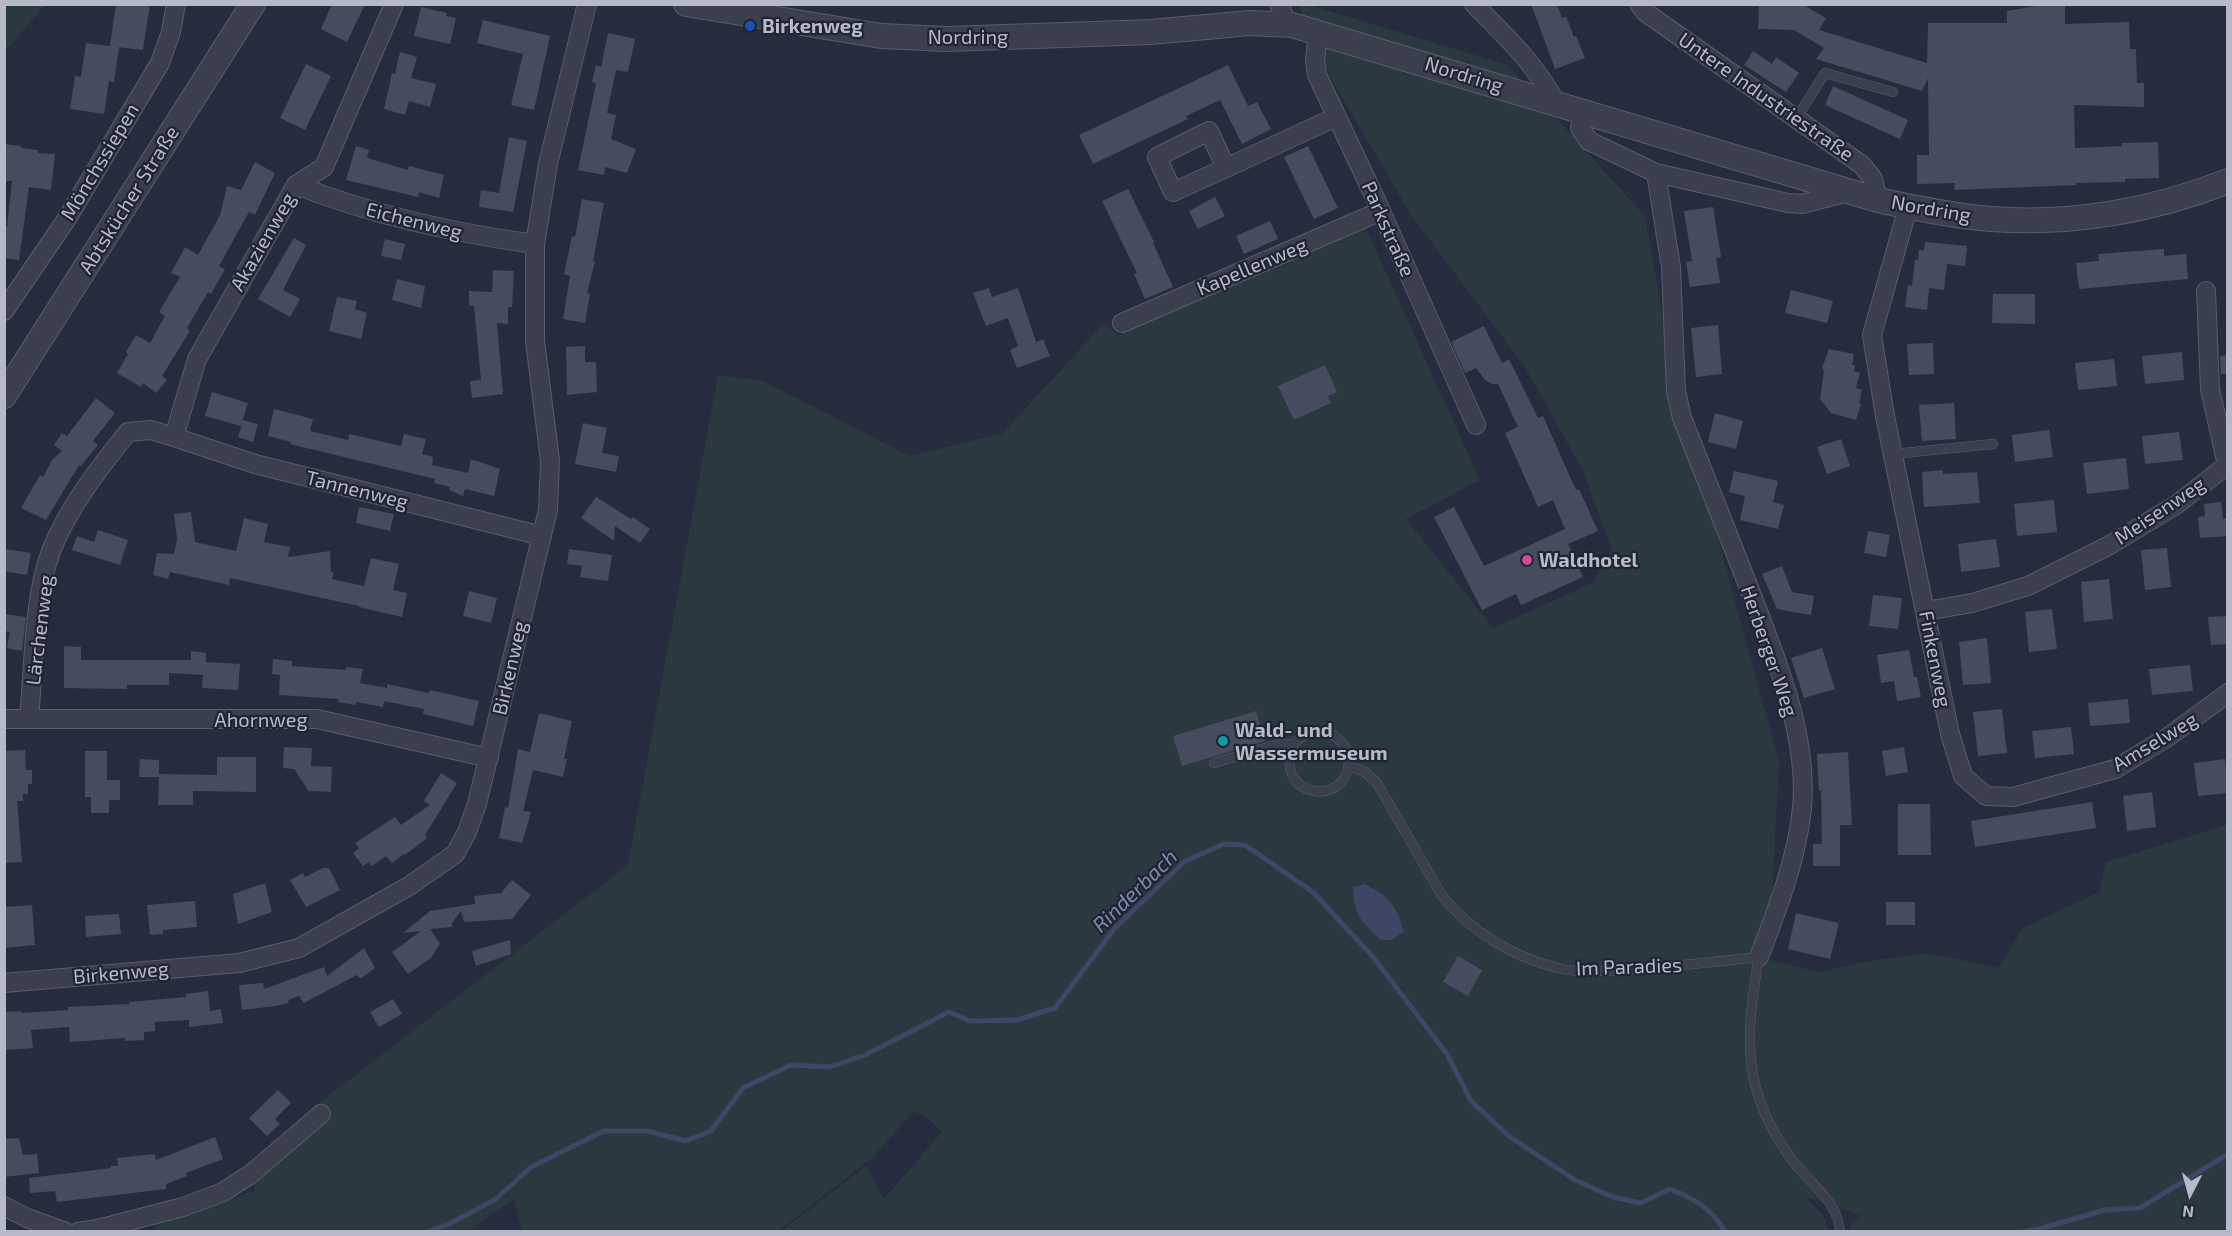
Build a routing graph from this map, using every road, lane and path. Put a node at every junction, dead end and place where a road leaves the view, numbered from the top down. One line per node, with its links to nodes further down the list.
1 (176, 4): 26 (street, Mönchssiepen)
2 (253, 4): 28 (street, Abtskücher Straße)
3 (394, 4): 19 (street, Akazienweg)
4 (587, 4): 24 (street, Birkenweg)
5 (686, 4): 8 (street, Nordring)
6 (1474, 4): 12 (street)
7 (1639, 4): 15 (street, Untere Industriestraße)
8 (749, 10): 9 (street, Nordring)
9 (1281, 14): 10 (street, Nordring)
10 (1318, 32): 12 (street, Nordring); 14 (street, Parkstraße)
11 (1893, 92): 15 (lane)
12 (1556, 103): 13 (street, Nordring)
13 (1585, 111): 17 (street); 20 (street, Nordring)
14 (1336, 117): 16 (street); 23 (street, Parkstraße)
15 (1796, 120): 21 (street, Untere Industriestraße)
16 (1226, 168)
17 (1656, 173): 20 (street); 43 (street, Herberger Weg)
18 (2228, 181): 22 (street, Nordring)
19 (296, 185): 24 (street, Eichenweg); 30 (street, Akazienweg)
20 (1848, 192): 21 (street, Nordring)
21 (1878, 200): 22 (street, Nordring)
22 (1908, 207): 32 (street, Finkenweg)
23 (1381, 211): 27 (street, Kapellenweg); 29 (street, Parkstraße)
24 (535, 243): 33 (street, Birkenweg)
25 (2206, 291): 34 (street, Meisenweg)
26 (4, 311)
27 (1122, 323)
28 (4, 396)
29 (1476, 425)
30 (174, 437): 33 (street, Tannenweg); 36 (street, Lärchenweg)
31 (1993, 444): 32 (lane)
32 (1893, 454): 34 (street, Finkenweg)
33 (542, 536): 39 (street, Birkenweg)
34 (1926, 611): 42 (street, Finkenweg)
35 (2228, 693): 42 (street, Amselweg)
36 (29, 718): 37 (street); 39 (street, Ahornweg)
37 (4, 719)
38 (1294, 744): 40 (lane); 41 (lane); 41 (lane)
39 (489, 758): 44 (street, Birkenweg)
40 (1214, 763)
41 (1349, 766): 43 (lane, Im Paradies)
42 (2043, 789)
43 (1759, 957): 49 (lane, Herberger Weg)
44 (4, 983)
45 (321, 1114): 48 (street)
46 (4, 1206): 47 (street)
47 (66, 1232)
48 (78, 1232)
49 (1840, 1232)

